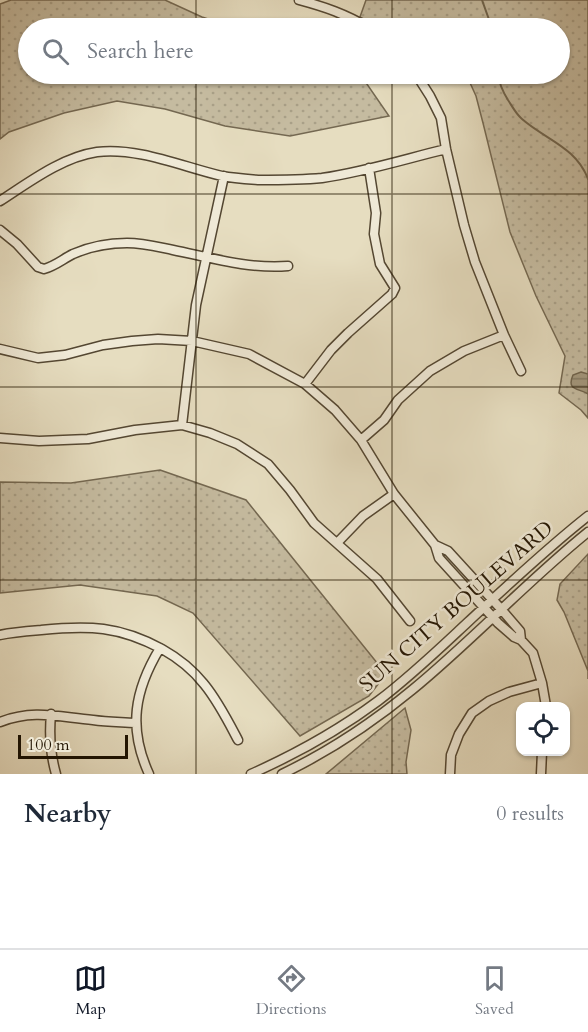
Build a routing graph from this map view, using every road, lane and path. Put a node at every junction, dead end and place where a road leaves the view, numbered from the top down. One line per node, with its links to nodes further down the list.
1 (299, 0): 2 (street)
2 (328, 3): 3 (street)
3 (353, 18)
4 (422, 84): 5 (street)
5 (447, 149): 6 (street); 12 (street)
6 (369, 168): 7 (street); 16 (street)
7 (224, 176): 8 (street); 10 (street)
8 (0, 201)
9 (0, 230): 10 (street)
10 (208, 257): 11 (street); 13 (street)
11 (288, 266)
12 (504, 335): 15 (street); 19 (street)
13 (192, 341): 14 (street); 16 (street); 17 (street)
14 (0, 349)
15 (521, 371)
16 (305, 384): 19 (street)
17 (182, 425): 18 (street); 23 (street)
18 (0, 438)
19 (361, 440): 20 (street)
20 (394, 495): 23 (street); 24 (street)
21 (588, 516): 25 (street, SUN CITY BOULEVARD)
22 (588, 532): 25 (street, SUN CITY BOULEVARD)
23 (337, 543): 27 (street)
24 (435, 545): 25 (street); 26 (street)
25 (497, 604): 26 (street, SUN CITY BOULEVARD); 26 (street, SUN CITY BOULEVARD); 29 (street)
26 (488, 612): 29 (street); 40 (street, SUN CITY BOULEVARD); 41 (street, SUN CITY BOULEVARD)
27 (410, 621)
28 (0, 635): 30 (street)
29 (521, 640): 31 (street)
30 (160, 648): 35 (street); 36 (street)
31 (542, 683): 32 (street); 42 (street)
32 (545, 702)
33 (51, 714): 34 (street); 35 (street); 38 (street)
34 (0, 722)
35 (135, 723): 39 (street)
36 (238, 740)
37 (542, 756): 43 (street)
38 (56, 774)
39 (149, 774)
40 (251, 774)
41 (282, 774)
42 (450, 774)
43 (541, 774)

